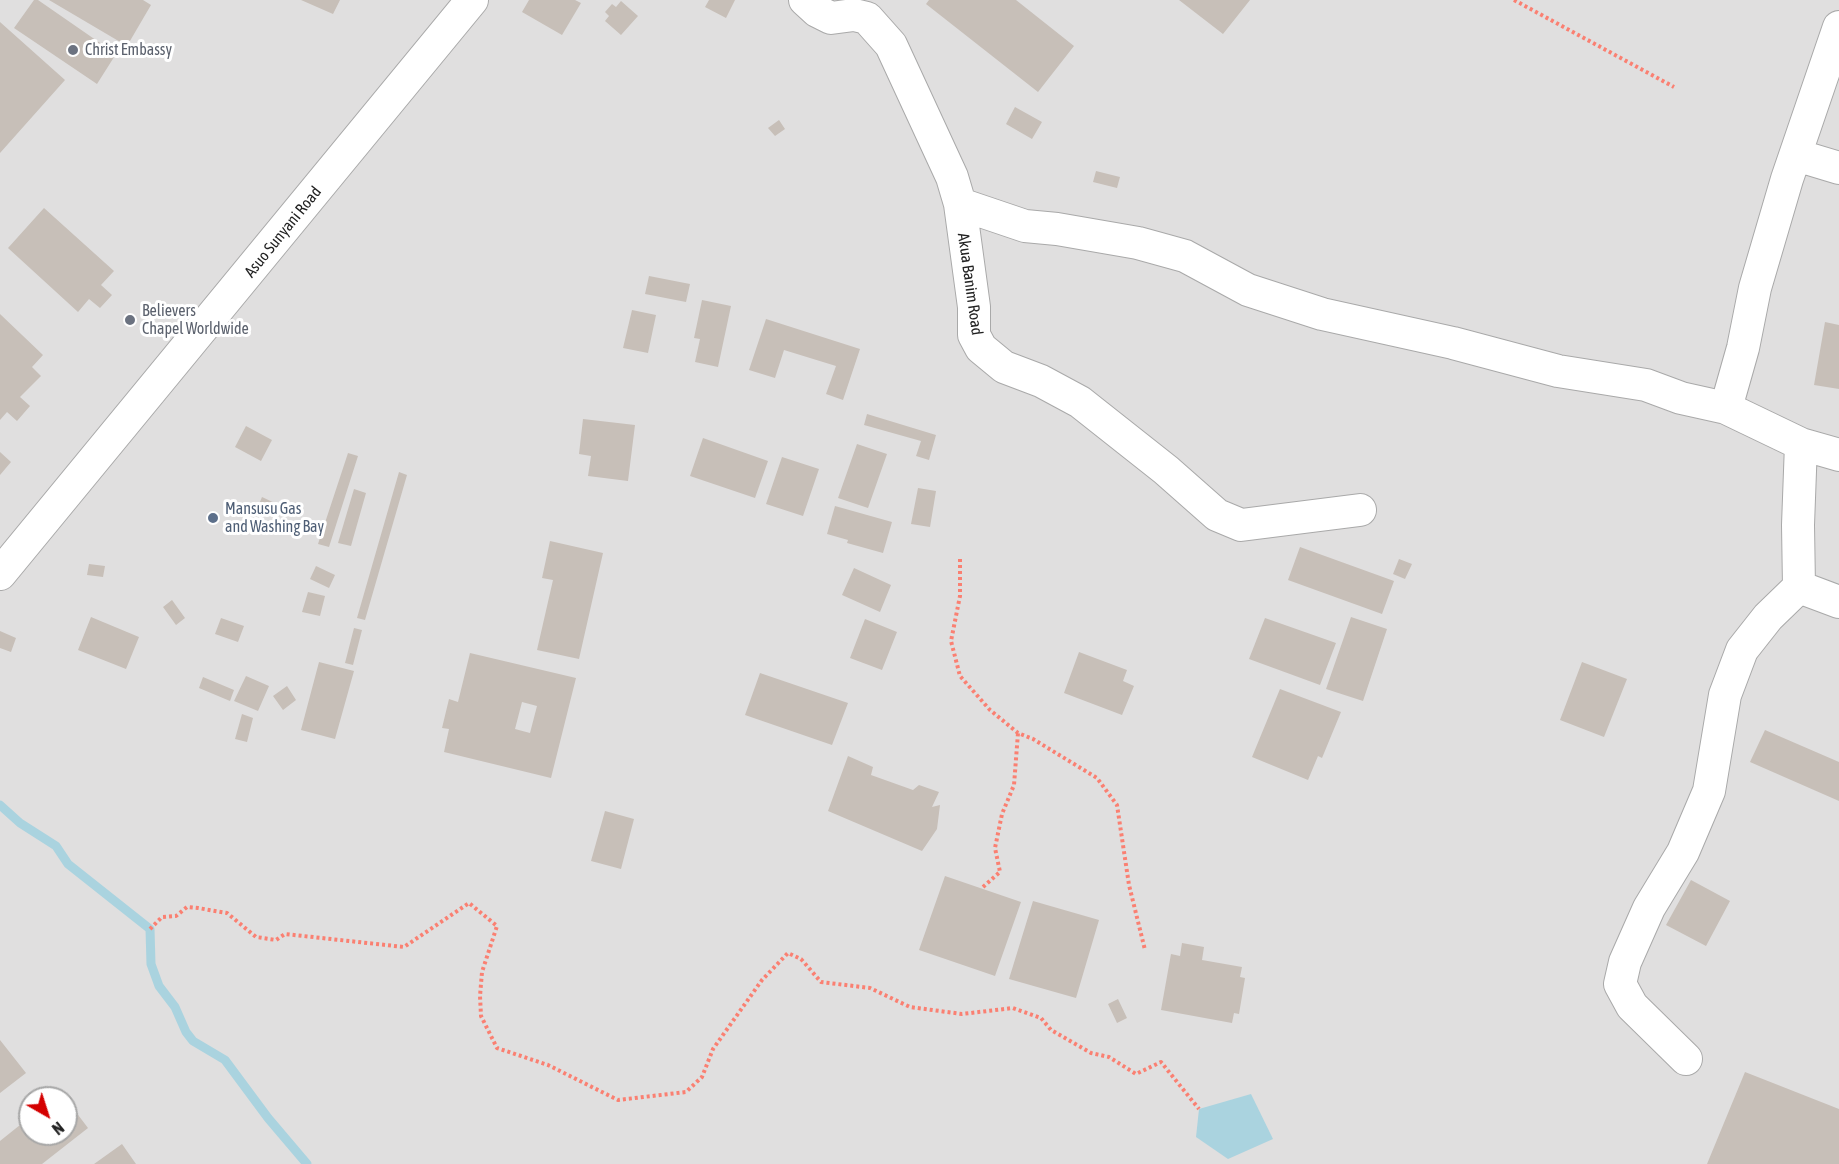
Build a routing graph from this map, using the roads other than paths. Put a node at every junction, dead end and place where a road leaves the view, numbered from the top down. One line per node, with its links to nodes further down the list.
1 (472, 0): 11 (street, Asuo Sunyani Road)
2 (805, 0): 6 (street, Akua Banim Road)
3 (1839, 27): 4 (street)
4 (1796, 155): 5 (street); 7 (street)
5 (1839, 168)
6 (960, 204): 7 (street); 10 (street, Akua Banim Road)
7 (1726, 408): 8 (street)
8 (1801, 444): 9 (street); 12 (street)
9 (1839, 455)
10 (1360, 510)
11 (0, 574)
12 (1799, 587): 13 (street); 14 (street)
13 (1839, 602)
14 (1686, 1059)

